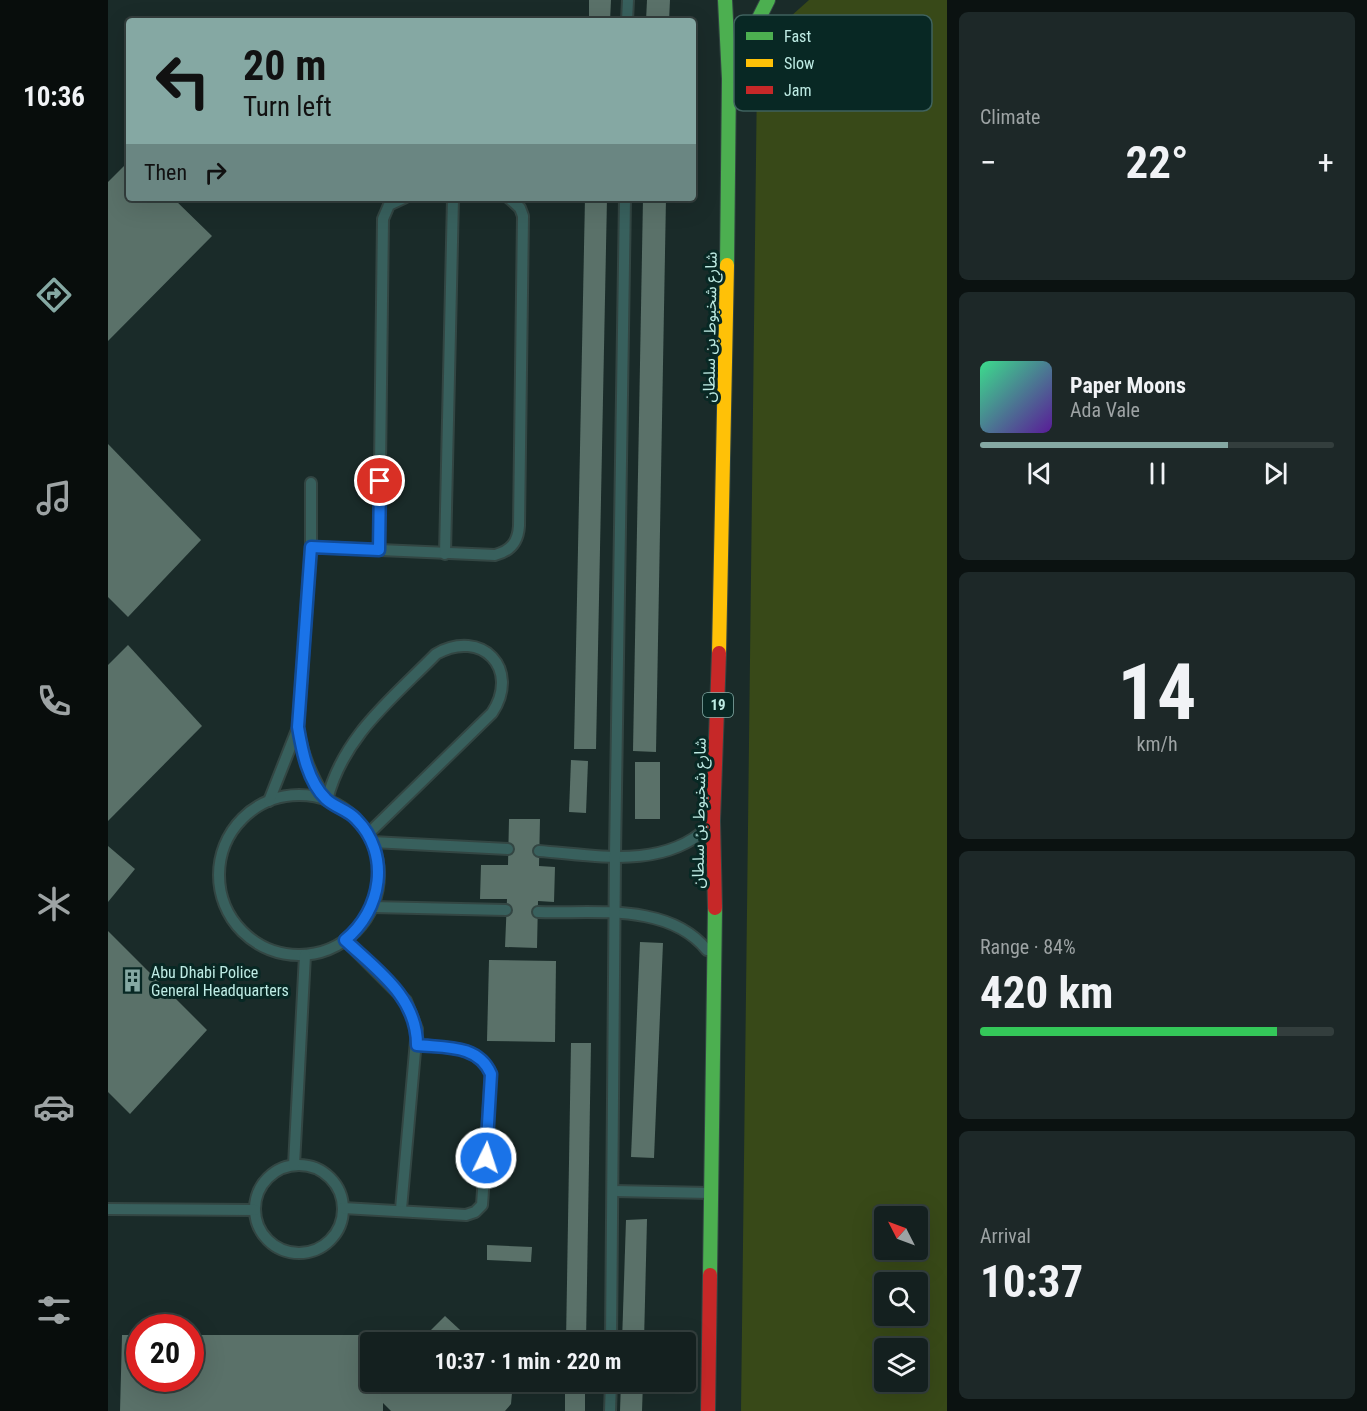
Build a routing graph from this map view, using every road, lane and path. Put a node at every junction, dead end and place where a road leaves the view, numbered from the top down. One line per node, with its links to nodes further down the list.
1 (628, 0): 5 (lane)
2 (768, 0): 4 (main road)
3 (723, 4): 7 (main road, شارع شخبوط بن سلطان / 19)
4 (761, 15)
5 (627, 18)
6 (734, 69): 7 (main road)
7 (729, 79): 19 (main road, شارع شخبوط بن سلطان / 19)
8 (398, 201): 14 (lane)
9 (453, 201): 15 (lane)
10 (512, 201): 15 (lane)
11 (625, 201): 23 (lane)
12 (311, 483): 13 (lane)
13 (311, 547): 14 (lane); 16 (lane)
14 (379, 550): 15 (lane)
15 (445, 554)
16 (298, 727): 17 (lane); 18 (lane)
17 (327, 800): 18 (lane); 20 (lane); 20 (lane)
18 (269, 801): 29 (lane)
19 (713, 821): 23 (lane); 30 (main road, شارع شخبوط بن سلطان / 19)
20 (370, 838): 21 (lane); 24 (lane)
21 (508, 849)
22 (539, 851): 23 (lane)
23 (615, 856): 27 (lane)
24 (372, 907): 25 (lane); 28 (lane)
25 (506, 910)
26 (538, 912): 27 (lane)
27 (615, 914): 30 (lane); 33 (lane)
28 (345, 940): 29 (lane); 31 (lane)
29 (305, 955): 32 (lane)
30 (716, 961): 34 (main road, شارع شخبوط بن سلطان / 19)
31 (417, 1045): 37 (lane); 37 (lane)
32 (294, 1165): 35 (lane); 38 (lane)
33 (614, 1191): 34 (lane); 39 (lane)
34 (711, 1193): 42 (main road, شارع شخبوط بن سلطان / 19)
35 (343, 1208): 37 (lane); 38 (lane)
36 (108, 1209): 38 (lane)
37 (401, 1209)
38 (255, 1210)
39 (612, 1332)
40 (611, 1392): 41 (lane)
41 (610, 1411)
42 (708, 1411)

